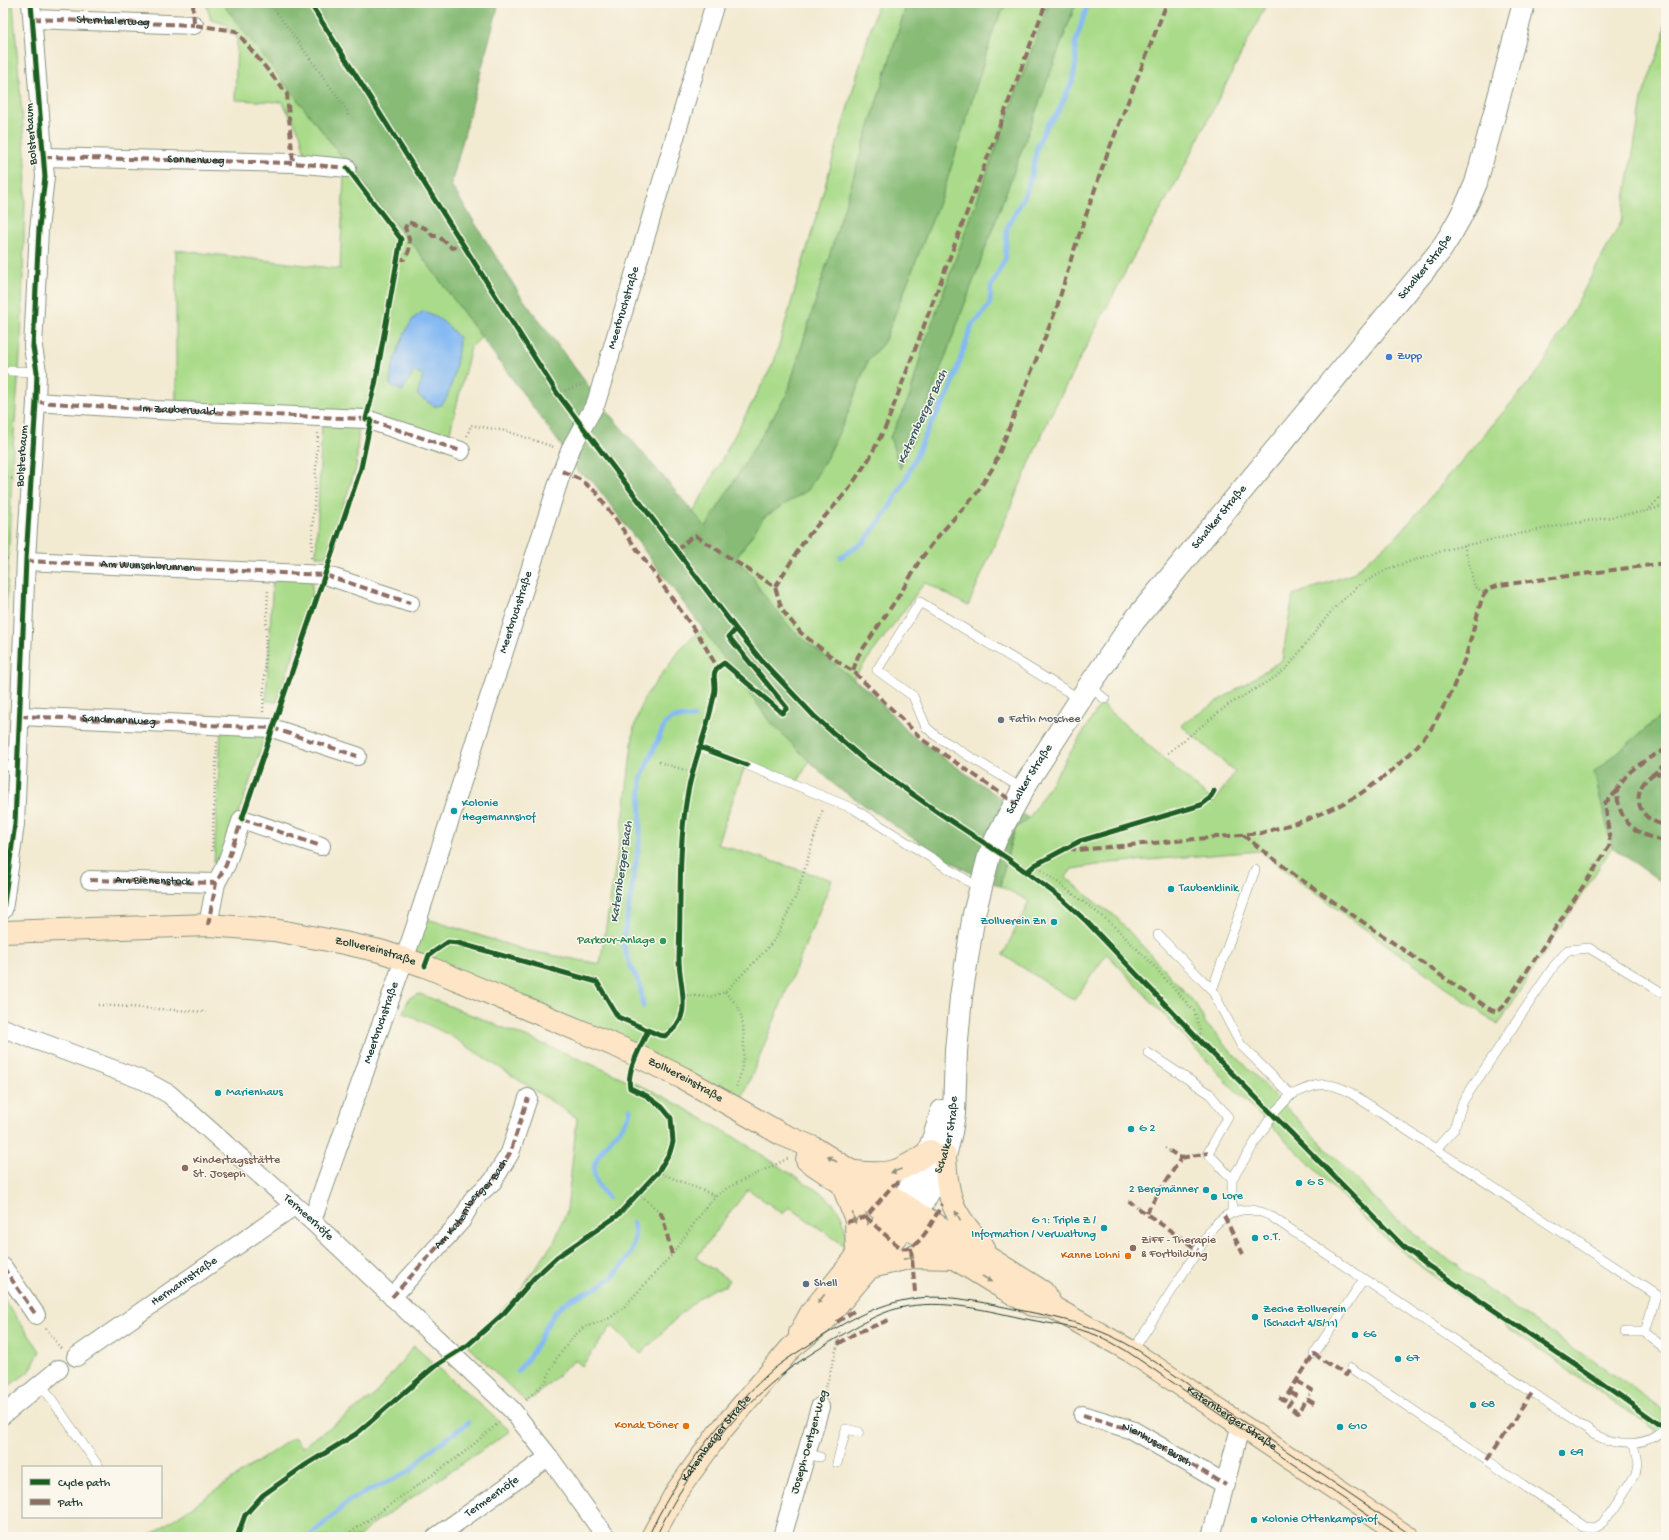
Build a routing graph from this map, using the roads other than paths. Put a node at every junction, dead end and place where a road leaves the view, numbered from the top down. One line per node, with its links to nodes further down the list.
1 (715, 3): 28 (street, Meerbruchstraße)
2 (1524, 3): 13 (street, Schalker Straße)
3 (32, 11): 4 (street, Sterntalerweg); 5 (street, Bolsterbaum)
4 (194, 25)
5 (44, 157): 6 (street, Sonnenweg); 8 (street, Bolsterbaum)
6 (347, 168)
7 (10, 371): 8 (lane)
8 (37, 372): 9 (street, Bolsterbaum)
9 (36, 402): 10 (street, Im Zauberwald); 11 (street, Bolsterbaum)
10 (461, 451)
11 (26, 561): 12 (street, Am Wunschbrunnen); 14 (street, Bolsterbaum)
12 (410, 603)
13 (1091, 695): 18 (street, Schalker Straße); 18 (lane)
14 (20, 716): 15 (street, Sandmannweg); 17 (street, Bolsterbaum)
15 (357, 756)
16 (747, 765): 23 (lane)
17 (9, 766): 24 (street, Bolsterbaum)
18 (1023, 789): 23 (street, Schalker Straße)
19 (321, 846): 22 (street)
20 (1255, 870): 29 (lane)
21 (90, 880): 22 (street, Am Bienenstock)
22 (216, 883): 25 (street)
23 (979, 888): 37 (street, Schalker Straße)
24 (3, 910)
25 (208, 925): 26 (main road, Zollvereinstraße); 28 (main road, Zollvereinstraße)
26 (3, 932)
27 (1158, 935): 29 (lane)
28 (404, 959): 35 (main road, Zollvereinstraße); 43 (street, Meerbruchstraße)
29 (1212, 990): 33 (lane)
30 (1666, 995): 36 (lane)
31 (3, 1028): 40 (street, Termeerhöfe)
32 (1148, 1053): 39 (lane)
33 (1291, 1096): 36 (lane); 39 (lane)
34 (528, 1098): 51 (street, Am Katernberger Bach)
35 (781, 1134): 38 (main road, Zollvereinstraße, one-way to 35); 38 (main road, Zollvereinstraße)
36 (1436, 1149): 49 (lane)
37 (937, 1153): 38 (main road, one-way to 38); 42 (street, Schalker Straße); 46 (main road, one-way to 37)
38 (848, 1177): 42 (main road, Zollvereinstraße); 45 (main road, one-way to 45)
39 (1232, 1180): 41 (lane)
40 (294, 1206): 43 (street, Termeerhöfe); 60 (street, Hermannstraße)
41 (1232, 1212): 48 (lane); 57 (lane)
42 (904, 1214): 44 (main road, Katernberger Straße); 45 (main road, Katernberger Straße); 46 (main road, Katernberger Straße)
43 (312, 1221): 51 (street, Termeerhöfe)
44 (954, 1258): 45 (main road, one-way to 44); 52 (main road, Katernberger Straße, one-way to 52)
45 (864, 1261): 74 (main road, Katernberger Straße)
46 (1001, 1266): 52 (main road, Katernberger Straße)
47 (3, 1267): 53 (street)
48 (1364, 1279): 58 (lane); 67 (lane)
49 (1656, 1295): 50 (lane); 55 (lane)
50 (1666, 1295)
51 (392, 1297): 68 (street, Termeerhöfe)
52 (1052, 1307): 57 (main road, Katernberger Straße)
53 (36, 1314)
54 (1625, 1332): 55 (lane)
55 (1645, 1332): 56 (lane)
56 (1666, 1348)
57 (1132, 1352): 64 (main road, Katernberger Straße)
58 (1314, 1354)
59 (1351, 1368): 67 (lane)
60 (41, 1384): 62 (street, Hermannstraße); 70 (lane)
61 (820, 1407): 75 (street, Joseph-Oertgen-Weg)
62 (3, 1415)
63 (1083, 1415): 71 (street, Nienhuser Busch)
64 (1241, 1424): 71 (street); 77 (main road, Katernberger Straße)
65 (1666, 1428): 67 (lane)
66 (859, 1432): 69 (lane)
67 (1632, 1444)
68 (549, 1457): 72 (street, Termeerhöfe); 73 (street, Termeerhöfe)
69 (837, 1463)
70 (98, 1466)
71 (1226, 1484): 76 (street)
72 (436, 1537)
73 (606, 1537)
74 (652, 1537)
75 (782, 1537)
76 (1211, 1537)
77 (1407, 1537)

